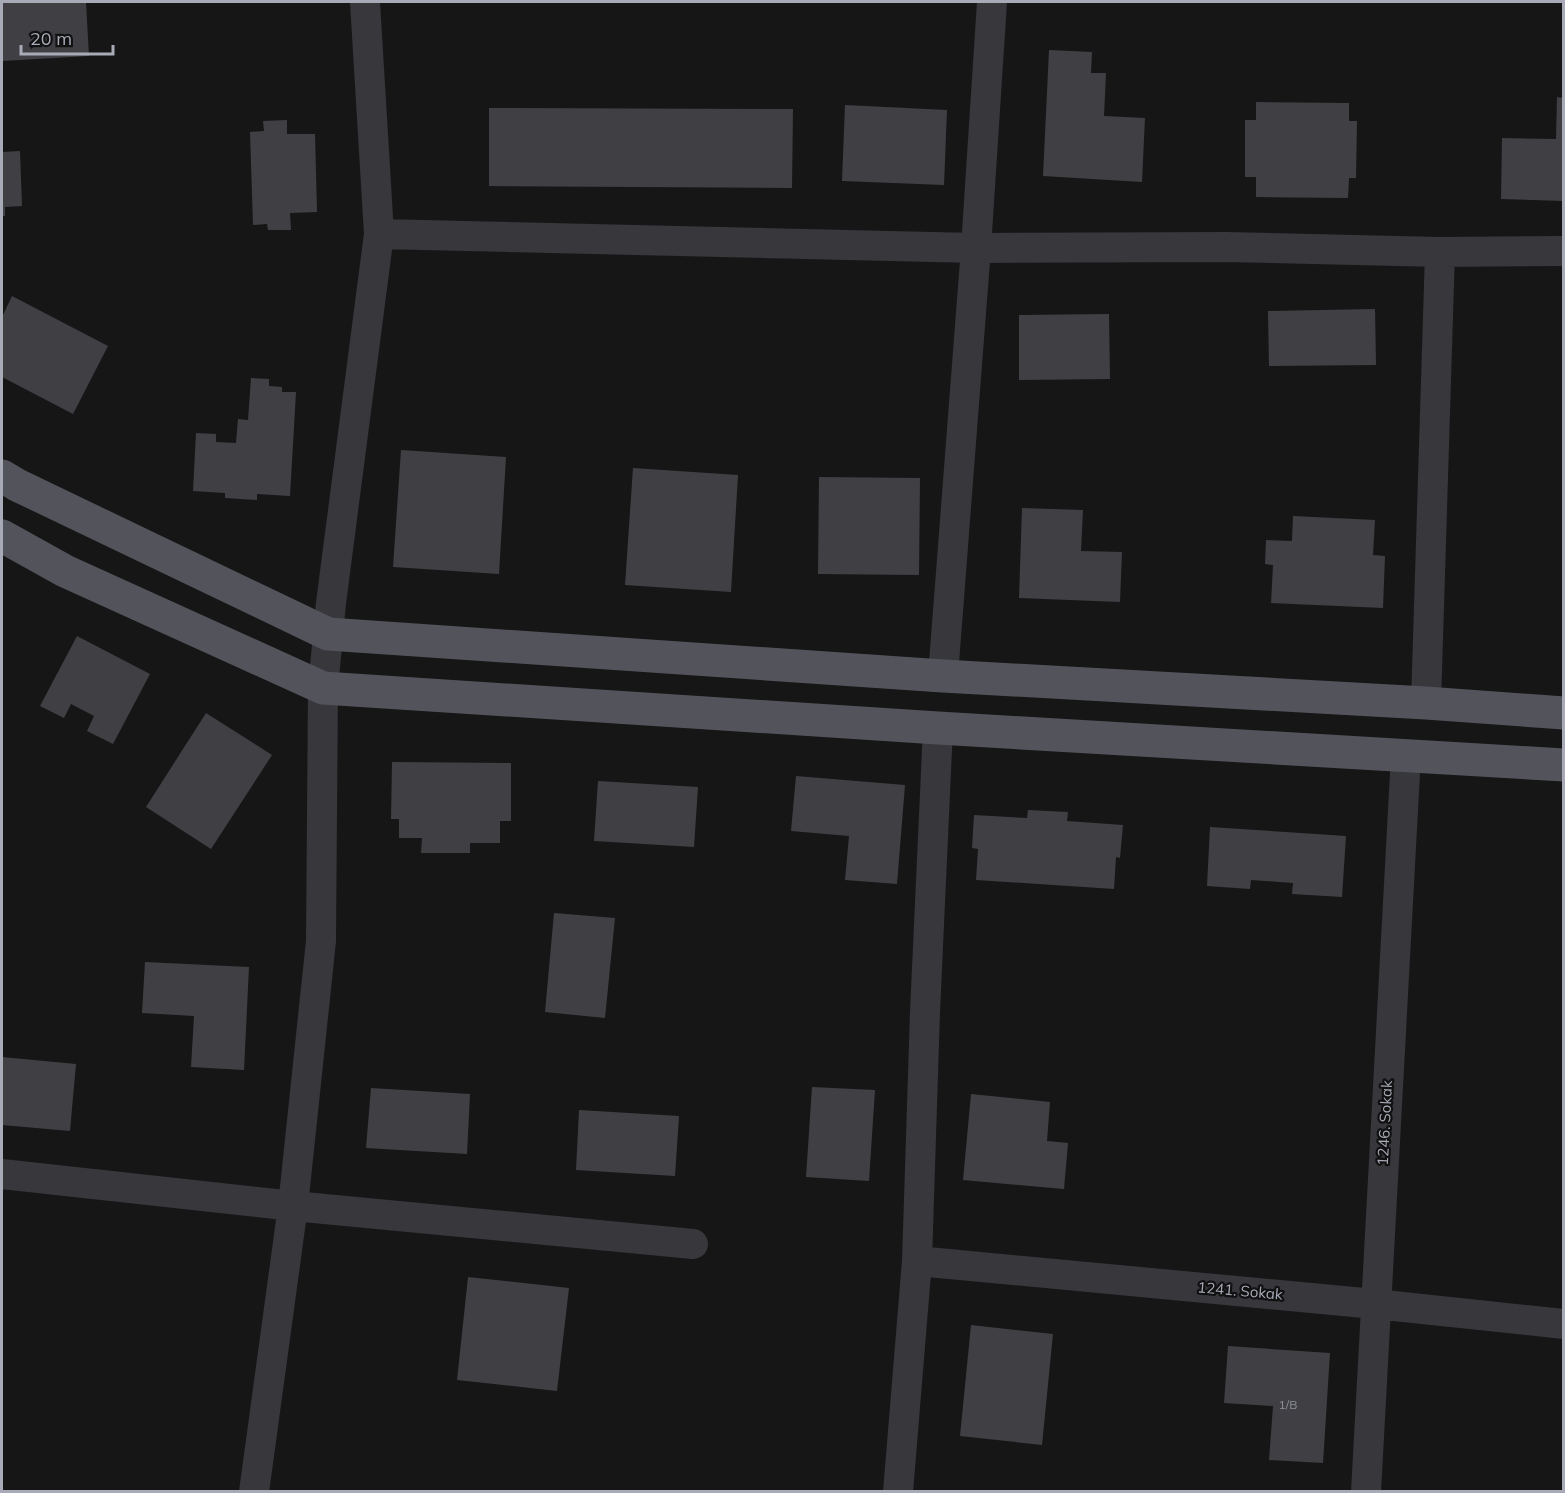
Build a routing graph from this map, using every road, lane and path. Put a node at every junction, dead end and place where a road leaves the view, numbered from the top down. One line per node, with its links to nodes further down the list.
1 (365, 2): 3 (street)
2 (992, 2): 4 (street)
3 (380, 234): 4 (street); 9 (street)
4 (976, 248): 6 (street); 10 (street)
5 (1563, 251): 6 (street)
6 (1440, 252): 12 (street)
7 (2, 476): 9 (main road)
8 (2, 536): 11 (main road)
9 (328, 634): 10 (main road); 11 (street)
10 (943, 675): 12 (main road)
11 (323, 688): 14 (main road); 18 (street)
12 (1426, 703): 13 (main road)
13 (1563, 713)
14 (938, 728): 15 (main road); 20 (street)
15 (1406, 755): 16 (main road); 21 (street, 1246. Sokak)
16 (1563, 765)
17 (2, 1174): 18 (street)
18 (293, 1206): 19 (street); 23 (street)
19 (693, 1244)
20 (917, 1261): 21 (street, 1241. Sokak); 24 (street)
21 (1375, 1304): 22 (street, 1241. Sokak); 25 (street, 1246. Sokak)
22 (1563, 1324)
23 (254, 1491)
24 (898, 1491)
25 (1366, 1491)

